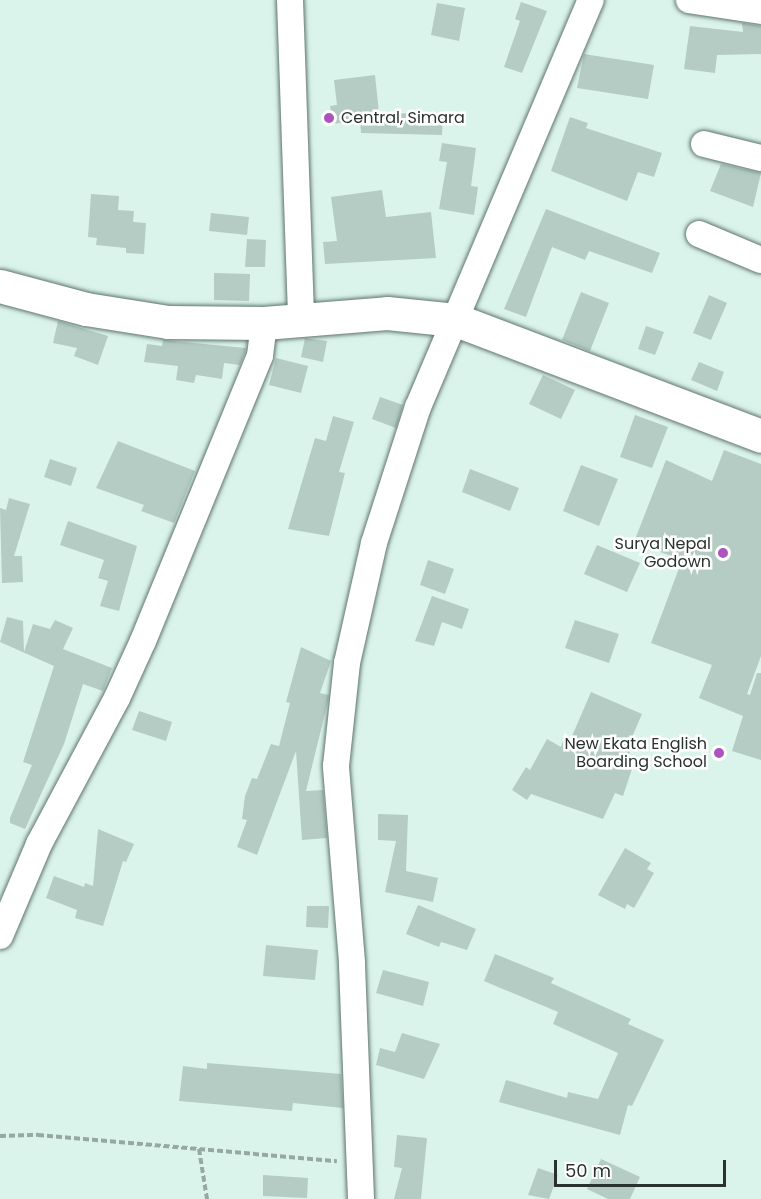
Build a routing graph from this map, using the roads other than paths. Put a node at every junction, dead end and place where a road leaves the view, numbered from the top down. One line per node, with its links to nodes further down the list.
1 (290, 0): 10 (street)
2 (591, 0): 11 (street)
3 (689, 0): 4 (street)
4 (761, 11)
5 (704, 144): 6 (street)
6 (761, 158)
7 (699, 234): 8 (street)
8 (761, 260)
9 (0, 286): 12 (main road)
10 (301, 318): 11 (main road); 12 (main road)
11 (456, 320): 13 (main road); 15 (street)
12 (264, 323): 14 (street)
13 (761, 436)
14 (0, 936)
15 (361, 1199)

